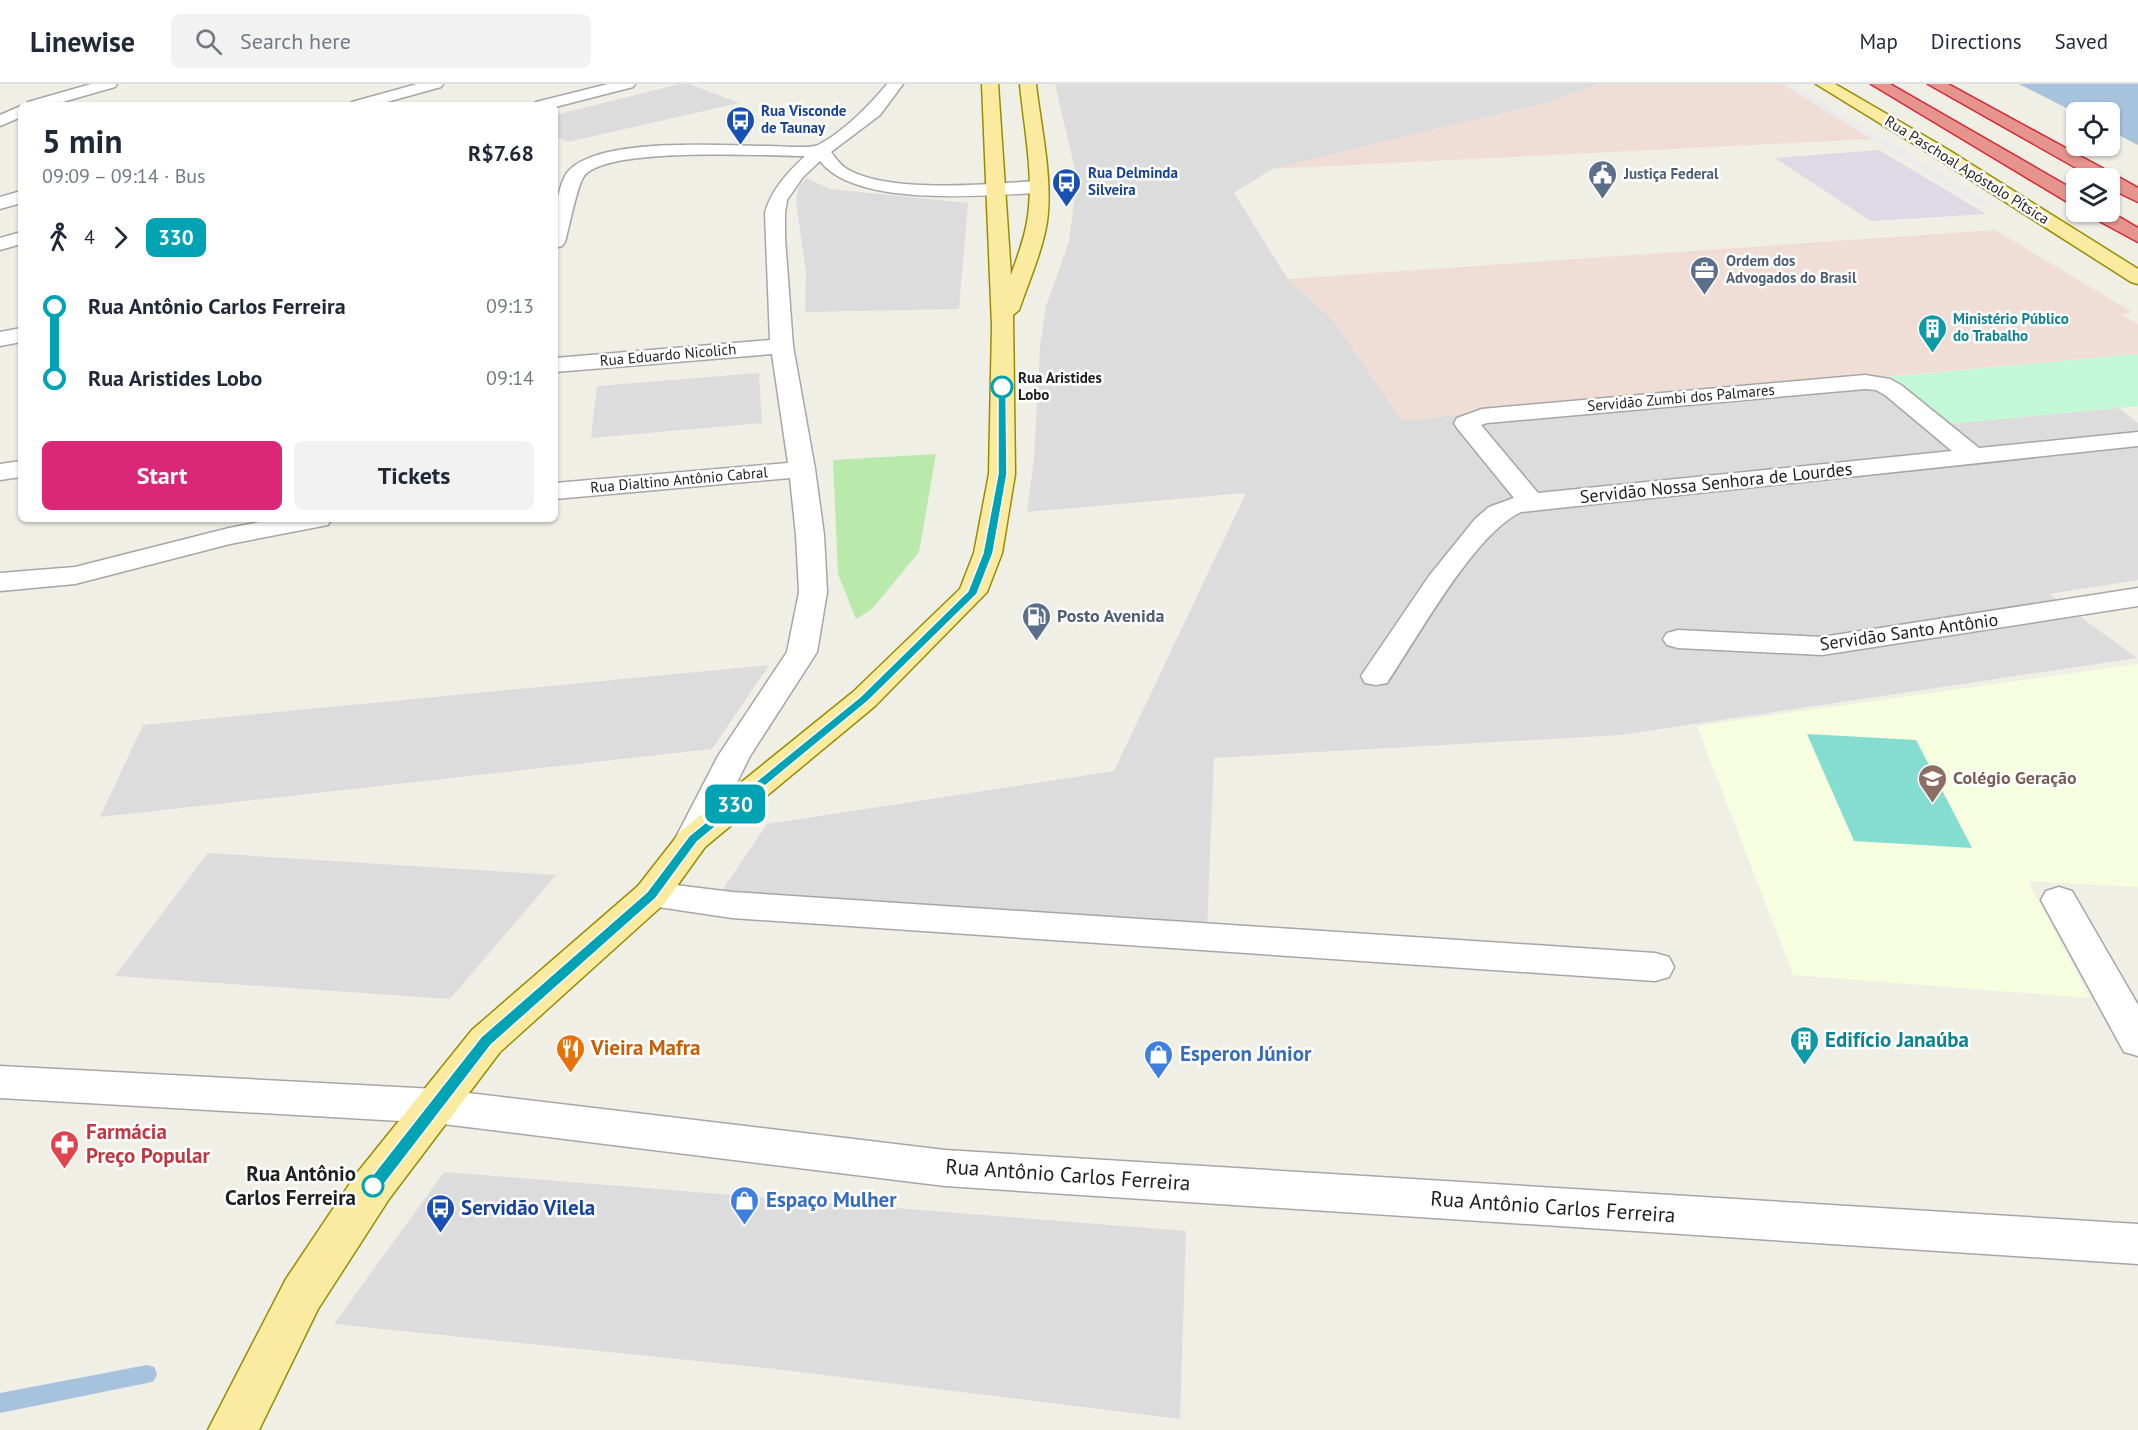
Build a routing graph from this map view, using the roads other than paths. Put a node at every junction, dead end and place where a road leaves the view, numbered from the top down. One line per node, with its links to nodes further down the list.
1 (109, 84): 10 (street)
2 (435, 84): 11 (street)
3 (627, 84): 12 (street)
4 (895, 84): 15 (street)
5 (990, 84): 19 (main road)
6 (1028, 84): 18 (main road)
7 (1824, 84): 29 (main road, Rua Paschoal Apóstolo Pítsica)
8 (1879, 84): 20 (highway)
9 (1936, 84): 16 (highway)
10 (45, 102)
11 (369, 102)
12 (554, 102)
13 (18, 112): 14 (street)
14 (0, 121)
15 (821, 150): 19 (street); 25 (street); 33 (street)
16 (2088, 168)
17 (2120, 186): 21 (highway)
18 (1037, 187): 19 (street); 30 (main road)
19 (994, 188): 30 (main road)
20 (2066, 193)
21 (2138, 196)
22 (18, 198): 23 (street)
23 (0, 203)
24 (2114, 222): 26 (highway)
25 (558, 232)
26 (2138, 236)
27 (18, 239): 28 (street)
28 (0, 244)
29 (2138, 278)
30 (1003, 326): 47 (main road)
31 (18, 336): 32 (street)
32 (0, 339)
33 (782, 346): 34 (street, Rua Eduardo Nicolich); 38 (street)
34 (558, 365)
35 (2138, 439): 36 (street, Servidão Nossa Senhora de Lourdes)
36 (1975, 457): 41 (street, Servidão Nossa Senhora de Lourdes); 41 (street, Servidão Zumbi dos Palmares)
37 (18, 469): 39 (street)
38 (802, 469): 40 (street, Rua Dialtino Antônio Cabral); 47 (street)
39 (0, 472)
40 (558, 491)
41 (1531, 502): 46 (street, Servidão Nossa Senhora de Lourdes)
42 (302, 522): 43 (street)
43 (0, 582)
44 (2138, 597): 45 (street, Servidão Santo Antônio)
45 (1678, 639)
46 (1376, 676)
47 (693, 839): 48 (main road)
48 (651, 895): 50 (street); 53 (main road)
49 (2059, 900): 51 (street)
50 (1655, 967)
51 (2138, 1041)
52 (0, 1082): 53 (street, Rua Antônio Carlos Ferreira)
53 (435, 1106): 54 (street, Rua Antônio Carlos Ferreira); 55 (main road)
54 (2138, 1244)
55 (233, 1430)

